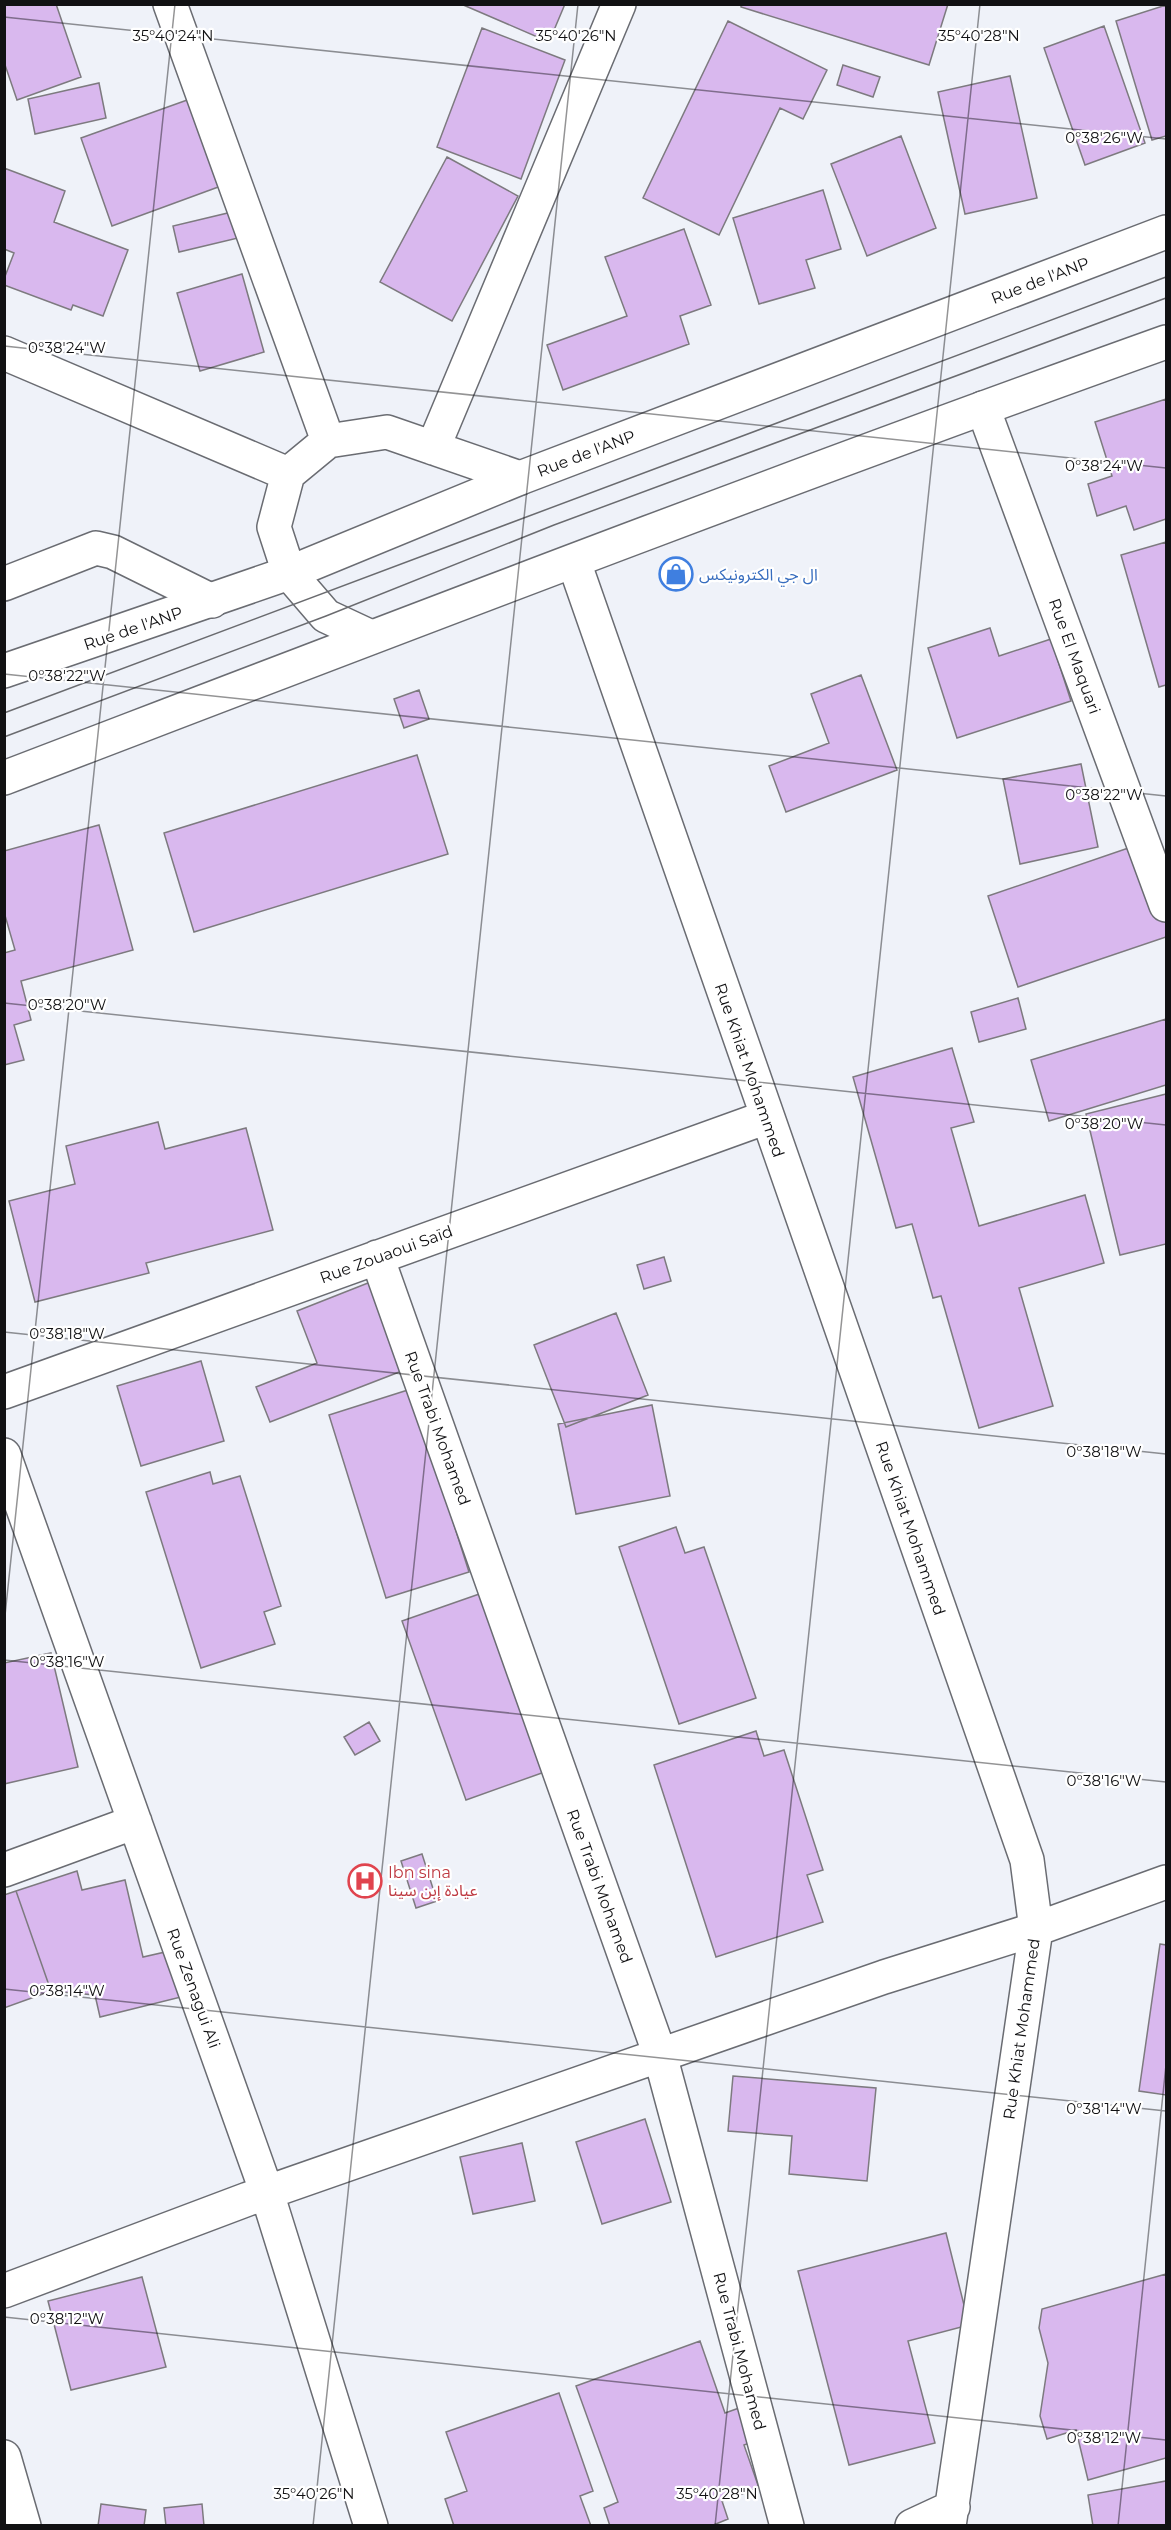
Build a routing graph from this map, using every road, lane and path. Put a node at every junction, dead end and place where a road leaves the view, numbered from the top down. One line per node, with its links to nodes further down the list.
1 (170, 4): 7 (street)
2 (619, 4): 8 (street)
3 (1167, 232): 10 (street, Rue de l'ANP)
4 (1167, 342): 6 (street)
5 (4, 353): 9 (street)
6 (983, 408): 11 (street); 18 (street, Rue El Maquari)
7 (328, 441): 8 (street); 9 (street)
8 (433, 448): 10 (street)
9 (288, 474): 12 (street)
10 (520, 478): 12 (street, Rue de l'ANP)
11 (574, 562): 15 (street); 19 (street, Rue Khiat Mohammed)
12 (289, 573): 14 (street, Rue de l'ANP); 15 (street)
13 (4, 584): 14 (street)
14 (212, 601): 16 (street, Rue de l'ANP)
15 (370, 637): 17 (street)
16 (4, 671)
17 (4, 778)
18 (1163, 885)
19 (767, 1117): 20 (street, Rue Zouaoui Saïd); 26 (street, Rue Khiat Mohammed)
20 (377, 1257): 21 (street, Rue Zouaoui Saïd); 27 (street, Rue Trabi Mohamed)
21 (4, 1392)
22 (4, 1455): 23 (street, Rue Zenagui Ali)
23 (135, 1822): 24 (street); 28 (street, Rue Zenagui Ali)
24 (4, 1870)
25 (1167, 1882): 26 (street)
26 (1036, 1929): 27 (street); 31 (street, Rue Khiat Mohammed)
27 (660, 2055): 28 (street); 34 (street, Rue Trabi Mohamed)
28 (267, 2193): 29 (street); 33 (street, Rue Zenagui Ali)
29 (4, 2291)
30 (4, 2457): 32 (street)
31 (951, 2516): 35 (street)
32 (24, 2526)
33 (371, 2526)
34 (787, 2526)
35 (912, 2526)

